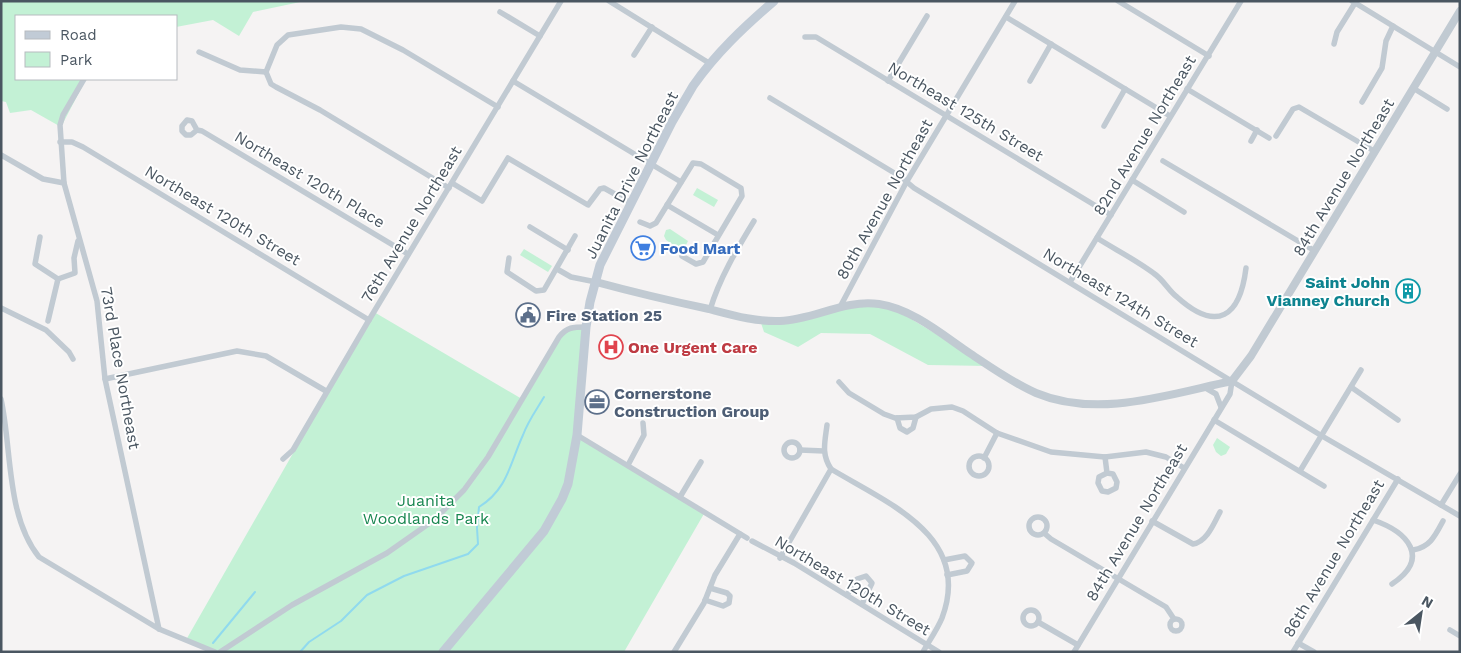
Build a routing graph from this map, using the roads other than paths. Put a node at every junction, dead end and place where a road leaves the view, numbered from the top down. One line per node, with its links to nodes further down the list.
1 (561, 1): 14 (street, 76th Avenue Northeast)
2 (609, 1): 13 (street)
3 (774, 1): 22 (main road, Juanita Drive Northeast)
4 (1014, 1): 11 (street, 80th Avenue Northeast)
5 (1118, 1): 21 (street)
6 (1241, 1): 21 (street, 82nd Avenue Northeast)
7 (1353, 2): 12 (street); 17 (street)
8 (500, 12): 14 (street)
9 (1460, 12): 19 (street, 84th Avenue Northeast)
10 (927, 16): 27 (street)
11 (1006, 17): 16 (street); 36 (street, 80th Avenue Northeast)
12 (1393, 26): 19 (street); 33 (street)
13 (652, 27): 20 (street); 22 (street)
14 (540, 36): 26 (street, 76th Avenue Northeast)
15 (805, 37): 27 (street, Northeast 125th Street)
16 (1051, 44): 28 (street); 30 (street)
17 (1334, 44)
18 (199, 52): 24 (street)
19 (1435, 52): 23 (street); 29 (street, 84th Avenue Northeast)
20 (634, 55)
21 (1209, 56): 31 (street, 82nd Avenue Northeast)
22 (709, 63): 46 (main road, Juanita Drive Northeast)
23 (1460, 67)
24 (266, 72): 34 (street); 51 (street)
25 (83, 80): 42 (street, 73rd Place Northeast)
26 (513, 81): 34 (street, 76th Avenue Northeast); 46 (street)
27 (888, 81): 36 (street, Northeast 125th Street)
28 (1030, 81)
29 (1412, 88): 35 (street); 43 (street, 84th Avenue Northeast)
30 (1126, 89): 37 (street); 38 (street)
31 (1187, 89): 37 (street, 82nd Avenue Northeast); 40 (street)
32 (770, 98): 48 (street, Northeast 124th Street)
33 (1362, 102)
34 (498, 106): 51 (street, 76th Avenue Northeast)
35 (1446, 109)
36 (947, 116): 48 (street, 80th Avenue Northeast); 55 (street, Northeast 125th Street)
37 (1170, 116): 47 (street, 82nd Avenue Northeast)
38 (1104, 126)
39 (196, 130): 66 (street, Northeast 120th Place)
40 (1257, 130): 41 (street); 43 (street)
41 (1251, 141)
42 (60, 142): 50 (street, 73rd Place Northeast); 77 (street, Northeast 120th Street)
43 (1374, 151): 65 (street, 84th Avenue Northeast)
44 (1, 155): 50 (street)
45 (1163, 161): 65 (street)
46 (651, 164): 49 (street); 52 (main road, Juanita Drive Northeast)
47 (1132, 180): 54 (street); 55 (street, 82nd Avenue Northeast)
48 (907, 181): 73 (street, Northeast 124th Street); 74 (street, 80th Avenue Northeast)
49 (681, 182): 53 (street); 59 (street)
50 (64, 183): 63 (street, 73rd Place Northeast)
51 (451, 185): 52 (street); 66 (street, 76th Avenue Northeast)
52 (631, 203): 72 (main road, Juanita Drive Northeast)
53 (667, 205): 57 (street); 59 (street)
54 (1184, 212)
55 (1111, 215): 62 (street, 82nd Avenue Northeast)
56 (754, 221): 76 (street)
57 (640, 222)
58 (530, 227): 64 (street)
59 (718, 235): 67 (street)
60 (575, 236): 64 (street)
61 (40, 237): 71 (street)
62 (1097, 238): 69 (street); 73 (street, 82nd Avenue Northeast)
63 (79, 239): 71 (street); 82 (street, 73rd Place Northeast)
64 (568, 250): 70 (street)
65 (1314, 251): 83 (street, 84th Avenue Northeast)
66 (408, 254): 77 (street, 76th Avenue Northeast)
67 (682, 256)
68 (509, 258): 70 (street)
69 (1246, 268)
70 (557, 269): 72 (street)
71 (58, 279): 78 (street)
72 (596, 282): 76 (street); 79 (main road, Juanita Drive Northeast)
73 (1070, 282): 83 (street, Northeast 124th Street)
74 (840, 307): 76 (street); 85 (street)
75 (1, 308): 80 (street)
76 (710, 310)
77 (369, 320): 87 (street, 76th Avenue Northeast)
78 (48, 321)
79 (586, 326): 97 (main road, Juanita Drive Northeast); 141 (street)
80 (73, 359)
81 (1361, 370): 86 (street)
82 (106, 378): 87 (street); 134 (street, 73rd Place Northeast)
83 (1232, 381): 85 (street); 89 (street, 84th Avenue Northeast); 98 (street, Northeast 124th Street)
84 (838, 382): 91 (street)
85 (1204, 387): 89 (street)
86 (1352, 387): 93 (street); 98 (street)
87 (326, 391): 103 (street, 76th Avenue Northeast)
88 (1, 399): 134 (street)
89 (1221, 407): 92 (street, 84th Avenue Northeast)
90 (916, 417): 91 (street); 91 (street); 96 (street)
91 (897, 418)
92 (1214, 420): 106 (street, 84th Avenue Northeast); 108 (street)
93 (1398, 420)
94 (643, 423): 105 (street)
95 (827, 425): 100 (street)
96 (997, 433): 101 (street); 102 (street)
97 (577, 435): 105 (street, Northeast 120th Street); 142 (main road, Juanita Drive Northeast)
98 (1322, 436): 108 (street); 111 (street, Northeast 124th Street)
99 (800, 450): 100 (street)
100 (824, 451): 107 (street)
101 (1105, 457): 106 (street); 109 (street)
102 (984, 458)
103 (283, 459)
104 (701, 462): 113 (street)
105 (628, 465): 113 (street, Northeast 120th Street)
106 (1184, 468): 118 (street, 84th Avenue Northeast)
107 (831, 470): 123 (street); 124 (street)
108 (1300, 471): 112 (street)
109 (1107, 473)
110 (1460, 474): 114 (street)
111 (1398, 479): 114 (street, Northeast 124th Street); 117 (street, 86th Avenue Northeast)
112 (1324, 486)
113 (680, 497): 121 (street, Northeast 120th Street)
114 (1441, 505): 116 (street, Northeast 124th Street)
115 (1220, 512): 118 (street)
116 (1460, 516)
117 (1373, 520): 122 (street); 137 (street, 86th Avenue Northeast)
118 (1152, 521): 126 (street, 84th Avenue Northeast)
119 (1443, 521): 122 (street)
120 (1044, 533): 126 (street)
121 (740, 534): 123 (street, Northeast 120th Street); 128 (street)
122 (1412, 550): 127 (street)
123 (780, 558): 129 (street, Northeast 120th Street)
124 (944, 560): 125 (street); 125 (street)
125 (947, 574): 138 (street)
126 (1118, 579): 132 (street); 139 (street, 84th Avenue Northeast)
127 (1392, 584)
128 (710, 588): 130 (street); 130 (street)
129 (847, 595): 131 (street, Northeast 120th Street); 131 (street)
130 (706, 600): 143 (street)
131 (862, 604): 138 (street, Northeast 120th Street)
132 (1174, 619)
133 (1038, 622): 139 (street)
134 (159, 629): 140 (street)
135 (1450, 630): 136 (street)
136 (1460, 636)
137 (1298, 642): 147 (street, 86th Avenue Northeast); 148 (street)
138 (927, 645): 144 (street); 145 (street, Northeast 120th Street)
139 (1078, 645): 146 (street, 84th Avenue Northeast)
140 (215, 652)
141 (220, 652)
142 (443, 652)
143 (674, 652)
144 (923, 652)
145 (939, 652)
146 (1074, 652)
147 (1292, 652)
148 (1314, 652)

